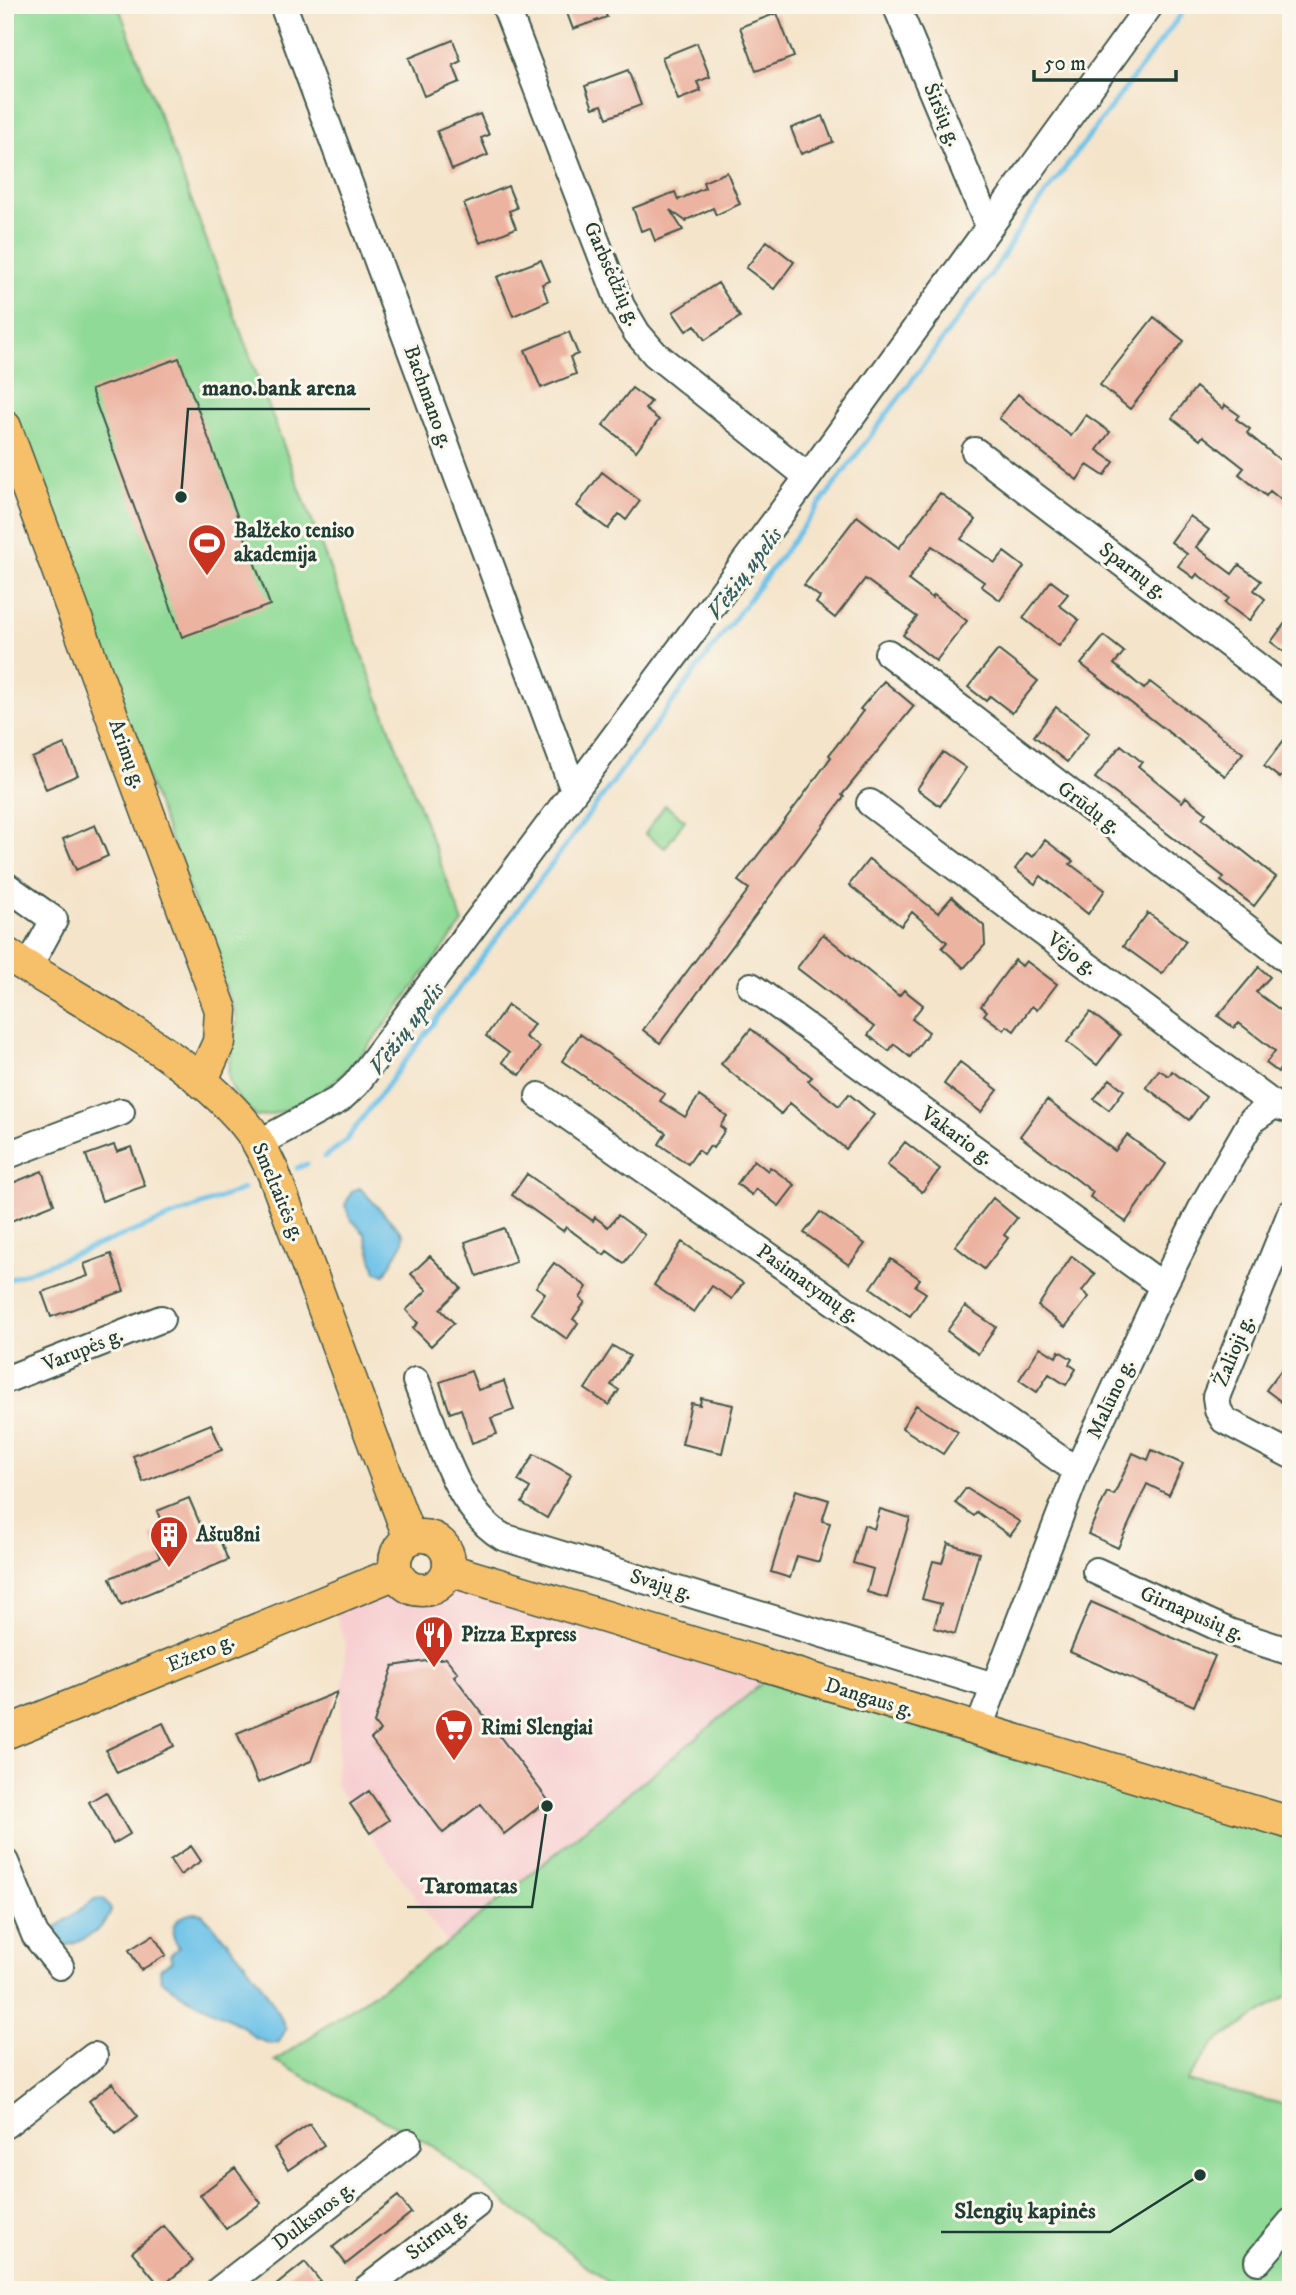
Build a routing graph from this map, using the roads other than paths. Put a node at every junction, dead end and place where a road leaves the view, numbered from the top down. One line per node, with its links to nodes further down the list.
1 (283, 5): 11 (street, Bachmano g.)
2 (505, 5): 8 (street, Garbsėdžių g.)
3 (896, 5): 5 (street, Širšių g.)
4 (1141, 10): 5 (street)
5 (988, 225): 8 (street)
6 (5, 426): 17 (main road, Arimų g.)
7 (975, 451): 10 (street, Sparnų g.)
8 (808, 477): 11 (street)
9 (888, 653): 15 (street, Grūdų g.)
10 (1291, 692)
11 (573, 788): 21 (street)
12 (870, 803): 19 (street, Vėjo g.)
13 (5, 885): 14 (street)
14 (17, 961): 17 (main road, Smeltaitės g.)
15 (1291, 962)
16 (751, 986): 24 (street, Vakario g.)
17 (201, 1082): 21 (main road, Smeltaitės g.)
18 (539, 1096): 29 (street, Pasimatymų g.)
19 (1283, 1107): 24 (street, Malūno g.)
20 (121, 1112): 22 (street)
21 (258, 1143): 30 (main road, Smeltaitės g.)
22 (5, 1156)
23 (1291, 1213): 28 (street, Žalioji g.)
24 (1163, 1286): 29 (street, Malūno g.)
25 (161, 1319): 26 (street, Varupės g.)
26 (5, 1380)
27 (416, 1381): 35 (street, Svajų g.)
28 (1291, 1455)
29 (1077, 1471): 35 (street, Malūno g.)
30 (410, 1539): 31 (main road); 33 (main road)
31 (449, 1570): 33 (main road); 36 (main road, Dangaus g.)
32 (1096, 1571): 34 (street, Girnapusių g.)
33 (396, 1573): 37 (main road, Ežero g.)
34 (1291, 1652)
35 (994, 1686): 36 (street, Malūno g.)
36 (978, 1730): 38 (main road, Dangaus g.)
37 (5, 1733)
38 (1291, 1823)
39 (5, 1861): 40 (street)
40 (60, 1966)
41 (94, 2056): 42 (street)
42 (5, 2125)
43 (408, 2143): 47 (street, Dulksnos g.)
44 (476, 2204): 48 (street, Stirnų g.)
45 (1291, 2222): 46 (street)
46 (1258, 2261)
47 (219, 2290)
48 (365, 2290)

